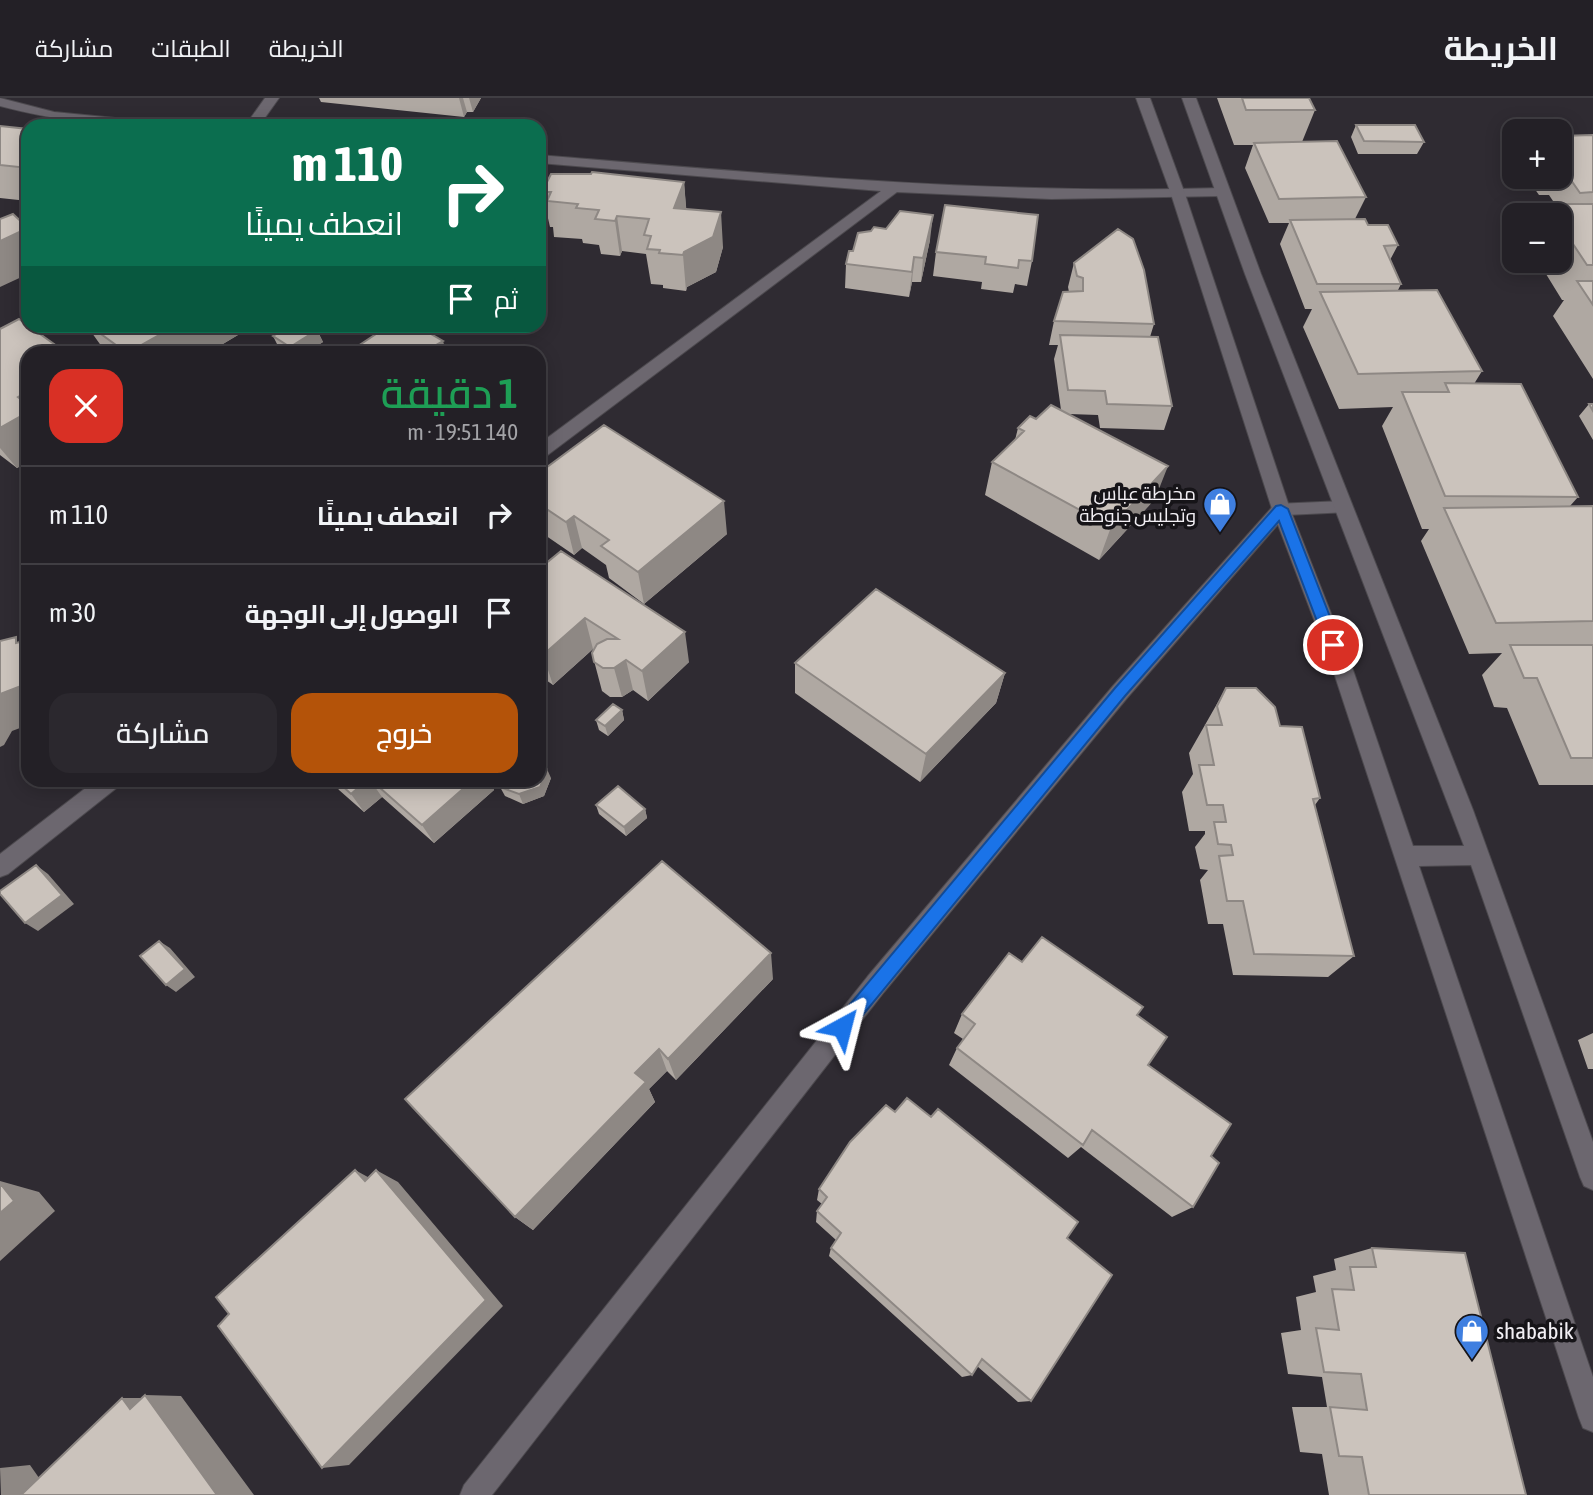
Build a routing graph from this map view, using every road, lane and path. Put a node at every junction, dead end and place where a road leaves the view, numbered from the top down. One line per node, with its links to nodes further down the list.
1 (272, 98): 8 (street)
2 (1143, 98): 12 (street)
3 (1189, 98): 11 (street)
4 (0, 102): 5 (street)
5 (54, 116): 6 (street); 7 (street)
6 (0, 118)
7 (85, 119)
8 (257, 119)
9 (546, 160): 10 (street)
10 (895, 187): 12 (street); 15 (street)
11 (1222, 192): 12 (street); 16 (street)
12 (1178, 194): 17 (street)
13 (21, 325): 14 (street)
14 (0, 336)
15 (546, 448)
16 (1343, 507): 17 (street); 19 (street)
17 (1281, 509): 20 (street); 24 (street)
18 (104, 787): 21 (street)
19 (1478, 855): 20 (street); 22 (street)
20 (1406, 856): 23 (street)
21 (0, 867)
22 (1593, 1177)
23 (1593, 1419)
24 (474, 1495)

